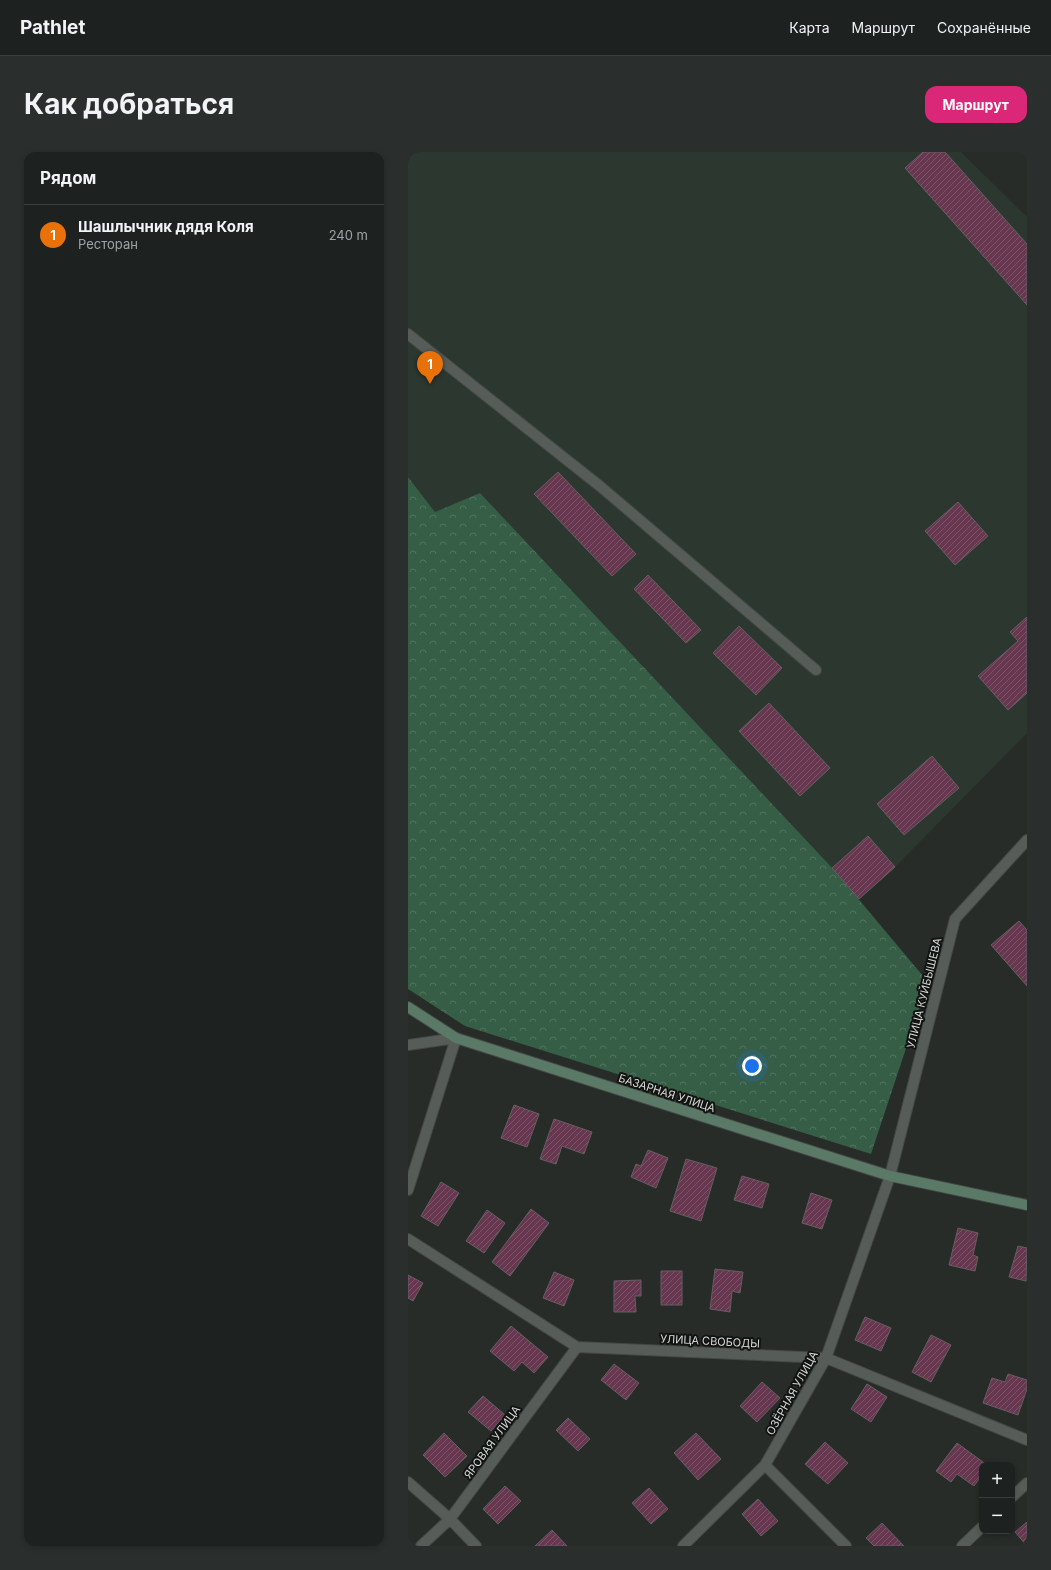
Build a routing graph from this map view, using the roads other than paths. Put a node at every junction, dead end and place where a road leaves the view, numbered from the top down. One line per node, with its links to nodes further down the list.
1 (408, 334): 2 (street)
2 (816, 670)
3 (1027, 840): 7 (street, УЛИЦА КУЙБЫШЕВА)
4 (408, 1007): 5 (main road, БАЗАРНАЯ УЛИЦА)
5 (456, 1038): 6 (street); 7 (main road, БАЗАРНАЯ УЛИЦА); 8 (street)
6 (408, 1045)
7 (890, 1176): 9 (main road, БАЗАРНАЯ УЛИЦА); 12 (street, ОЗЁРНАЯ УЛИЦА)
8 (408, 1190)
9 (1027, 1205)
10 (408, 1239): 11 (street, УЛИЦА СВОБОДЫ)
11 (577, 1346): 12 (street, УЛИЦА СВОБОДЫ); 18 (street, ЯРОВАЯ УЛИЦА)
12 (826, 1358): 13 (street, УЛИЦА СВОБОДЫ); 14 (street, ОЗЁРНАЯ УЛИЦА)
13 (1027, 1440)
14 (765, 1465): 22 (street, ОЗЁРНАЯ УЛИЦА); 23 (street)
15 (408, 1482): 18 (street)
16 (1027, 1483): 17 (street)
17 (1015, 1494)
18 (450, 1519): 20 (street, ЯРОВАЯ УЛИЦА); 21 (street)
19 (979, 1530): 24 (street)
20 (421, 1546)
21 (476, 1546)
22 (683, 1546)
23 (846, 1546)
24 (962, 1546)

